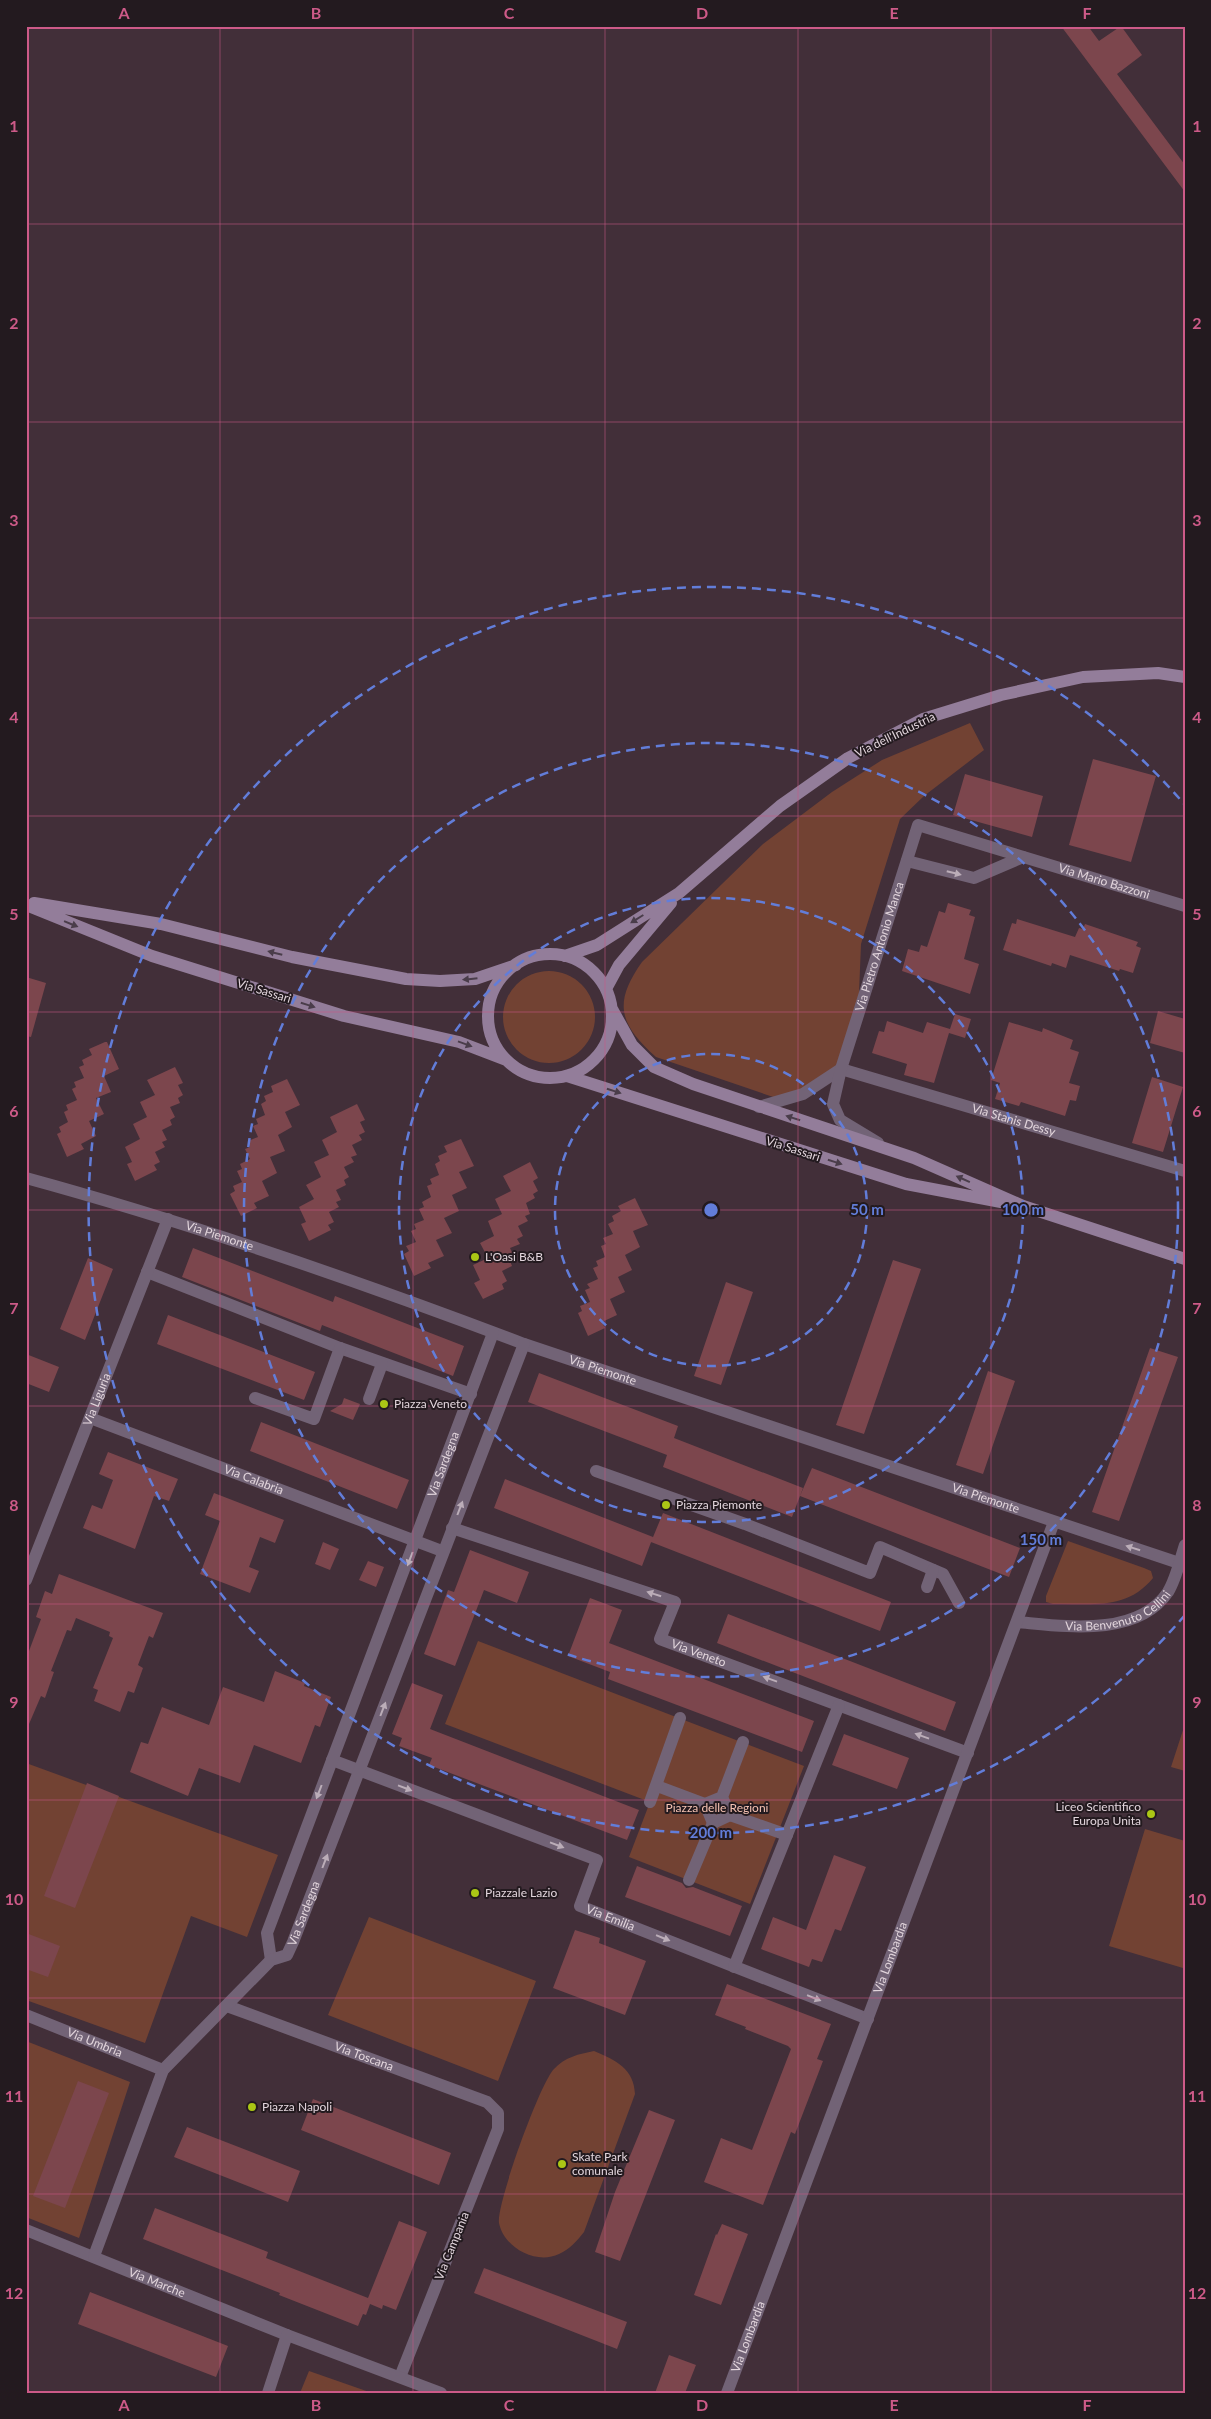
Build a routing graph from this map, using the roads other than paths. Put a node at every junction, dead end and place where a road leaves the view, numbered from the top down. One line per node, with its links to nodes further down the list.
1 (1185, 677): 5 (main road, Via dell'Industria)
2 (918, 825): 3 (street, Via Mario Bazzoni); 4 (street, Via Pietro Antonio Manca)
3 (1024, 857): 4 (street, one-way to 3); 7 (street, Via Mario Bazzoni)
4 (907, 861): 13 (street, Via Pietro Antonio Manca)
5 (679, 893): 8 (main road, Via dell'Industria, one-way to 8); 10 (main road, Via dell'Industria)
6 (26, 904): 9 (main road, Via Sassari, one-way to 6); 12 (main road, Via Sassari, one-way to 12)
7 (1185, 906)
8 (565, 956): 9 (main road); 10 (main road)
9 (516, 965): 12 (main road)
10 (606, 989): 11 (main road)
11 (612, 1009): 14 (main road); 15 (main road, Via Sassari)
12 (506, 1060): 14 (main road)
13 (842, 1069): 15 (street); 16 (street, Via Pietro Antonio Manca); 17 (street, Via Stanis Dessy)
14 (568, 1076): 19 (main road, Via Sassari, one-way to 19)
15 (759, 1107): 16 (main road, Via Sassari, one-way to 15)
16 (889, 1150): 19 (main road, Via Sassari, one-way to 16)
17 (1185, 1171)
18 (26, 1178): 20 (street, Via Piemonte)
19 (1023, 1206): 21 (main road, Via Sassari)
20 (168, 1219): 22 (street, Via Liguria); 23 (street, Via Piemonte)
21 (1185, 1259)
22 (147, 1272): 25 (street); 30 (street, Via Liguria)
23 (493, 1333): 24 (street, Via Piemonte); 27 (street, Via Sardegna)
24 (524, 1344): 32 (street, Via Piemonte); 33 (street, Via Sardegna, one-way to 24)
25 (340, 1348): 26 (street); 28 (street)
26 (382, 1364): 27 (street); 29 (street)
27 (470, 1394): 34 (street, Via Sardegna)
28 (255, 1398)
29 (369, 1400)
30 (90, 1418): 34 (street, Via Calabria); 39 (street, Via Liguria)
31 (596, 1471): 38 (street)
32 (1054, 1522): 37 (street, Via Piemonte, one-way to 32); 42 (street, Via Lombardia)
33 (452, 1528): 36 (street, Via Sardegna); 43 (street, Via Veneto, one-way to 33)
34 (416, 1542): 36 (street); 47 (street, Via Sardegna, one-way to 47)
35 (1185, 1545): 37 (street, Via Benvenuto Cellini)
36 (442, 1551): 48 (street, Via Sardegna, one-way to 36)
37 (1179, 1563): 42 (street, Via Benvenuto Cellini)
38 (933, 1570): 40 (street); 41 (street)
39 (26, 1580)
40 (927, 1587)
41 (959, 1603)
42 (1017, 1622): 46 (street, Via Lombardia)
43 (839, 1705): 46 (street, Via Veneto, one-way to 43); 55 (street)
44 (680, 1718): 49 (street)
45 (743, 1742): 50 (street)
46 (968, 1753): 61 (street, Via Lombardia)
47 (332, 1760): 48 (street); 57 (street, Via Sardegna, one-way to 57)
48 (360, 1771): 57 (street, Via Sardegna, one-way to 48); 58 (street, Via Emilia, one-way to 58)
49 (657, 1786): 51 (street); 52 (street)
50 (722, 1797): 52 (street); 53 (street)
51 (650, 1802)
52 (705, 1804): 54 (street)
53 (730, 1816): 54 (street); 55 (street)
54 (713, 1822): 56 (street)
55 (787, 1835): 58 (street)
56 (689, 1880)
57 (271, 1960): 59 (street)
58 (734, 1967): 61 (street, Via Emilia, one-way to 61)
59 (227, 2006): 62 (street); 63 (street, Via Toscana)
60 (26, 2015): 62 (street, Via Umbria)
61 (868, 2020): 70 (street, Via Lombardia)
62 (163, 2070): 65 (street)
63 (498, 2113): 67 (street, Via Campania)
64 (26, 2230): 65 (street, Via Marche)
65 (94, 2256): 66 (street, Via Marche)
66 (287, 2335): 67 (street, Via Marche); 68 (street)
67 (400, 2377): 69 (street, Via Marche)
68 (268, 2393)
69 (441, 2393)
70 (727, 2393)

